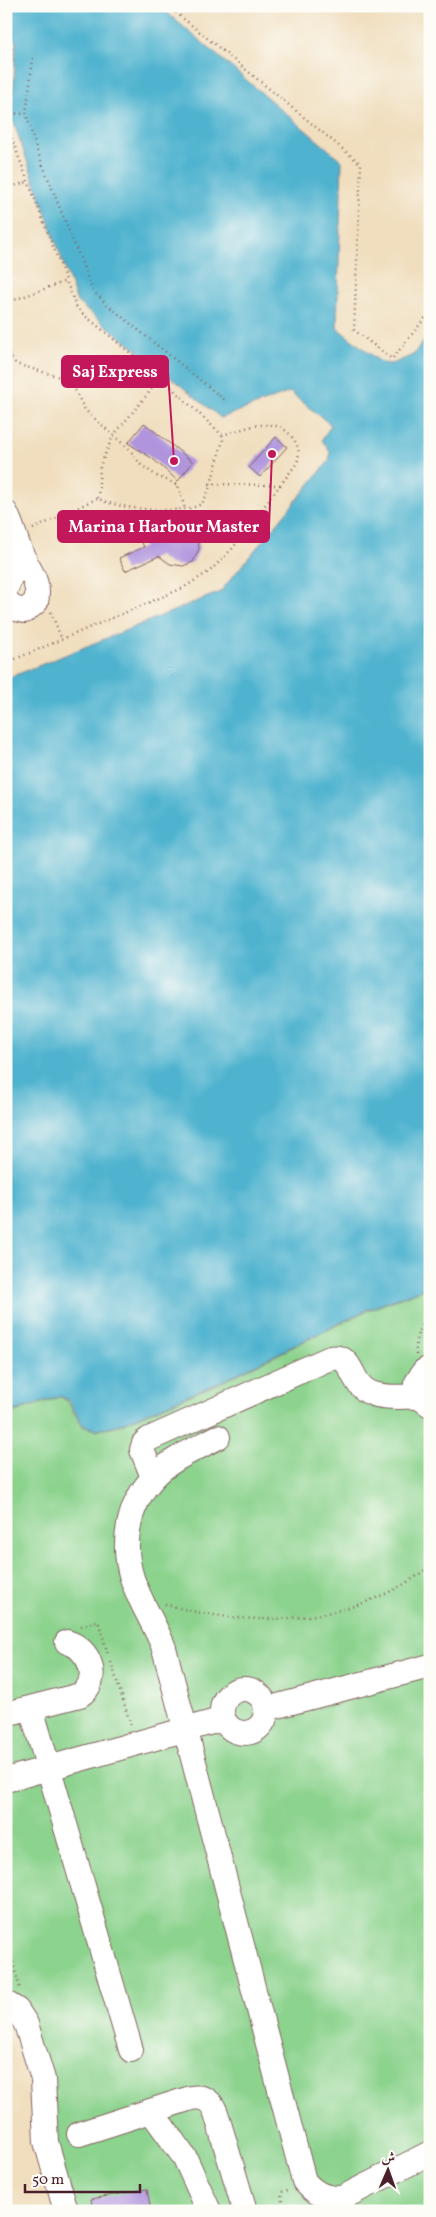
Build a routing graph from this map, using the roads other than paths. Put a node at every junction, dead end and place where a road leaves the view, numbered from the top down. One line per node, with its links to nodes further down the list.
1 (6, 513): 2 (lane)
2 (14, 544): 3 (lane); 4 (lane)
3 (6, 589)
4 (6, 600)
5 (424, 1387): 7 (lane)
6 (218, 1437): 7 (lane)
7 (153, 1477): 14 (lane)
8 (67, 1642): 10 (lane)
9 (430, 1666): 11 (lane)
10 (31, 1708): 12 (lane); 15 (lane)
11 (266, 1710): 13 (lane); 13 (lane)
12 (6, 1714)
13 (223, 1719): 14 (lane)
14 (186, 1730): 15 (lane); 21 (lane)
15 (49, 1768): 16 (lane); 18 (lane)
16 (6, 1780)
17 (14, 2010): 22 (lane)
18 (131, 2050)
19 (151, 2111): 20 (lane); 23 (lane); 24 (lane)
20 (79, 2134)
21 (430, 2153)
22 (66, 2211)
23 (209, 2211)
24 (245, 2211)

